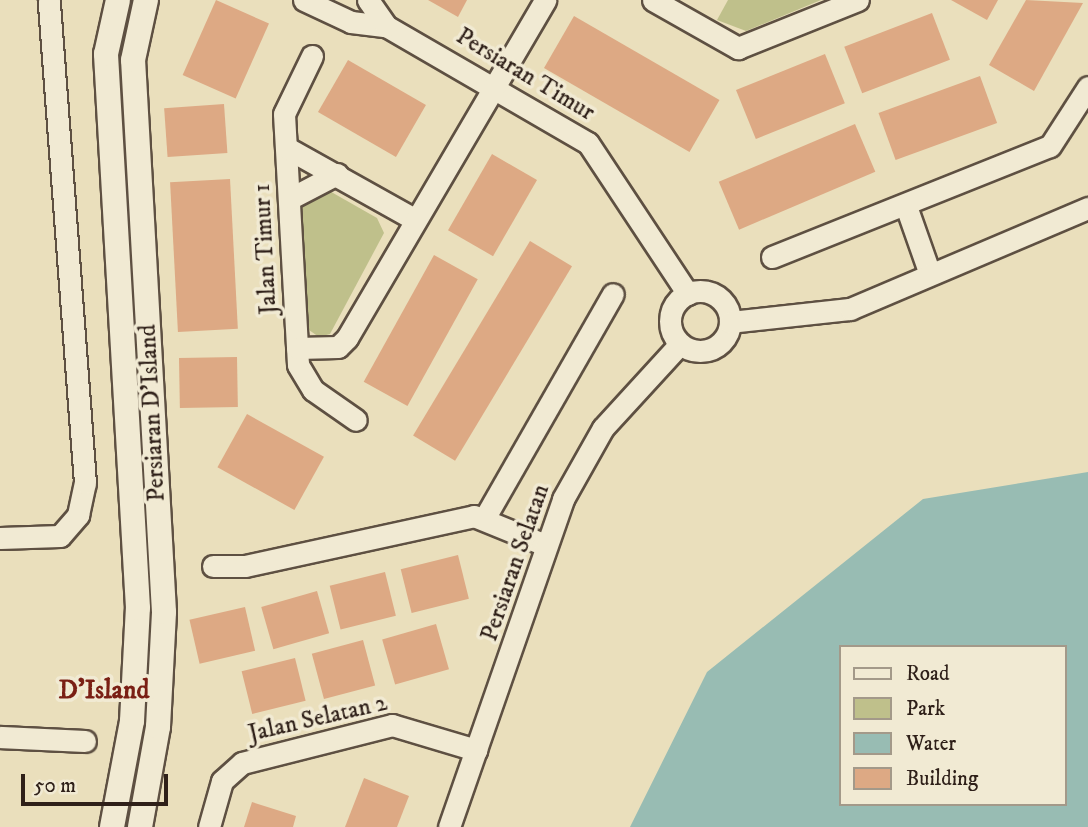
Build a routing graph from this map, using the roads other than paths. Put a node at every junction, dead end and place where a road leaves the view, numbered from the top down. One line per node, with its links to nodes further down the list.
1 (49, 0): 28 (street)
2 (118, 0): 34 (street, Persiaran D'Island)
3 (146, 0): 35 (street, Persiaran D'Island)
4 (304, 0): 9 (street)
5 (368, 0): 9 (street)
6 (545, 0): 11 (street, Jalan Timur 1)
7 (653, 0): 8 (street)
8 (858, 0)
9 (386, 26): 11 (street, Persiaran Timur)
10 (312, 56): 13 (street, Jalan Timur 1)
11 (494, 83): 18 (street, Jalan Timur 1); 22 (street, Persiaran Timur)
12 (1088, 88): 16 (street)
13 (287, 148): 14 (street, Jalan Timur 1); 15 (street, Jalan Timur 1)
14 (337, 174): 15 (street); 18 (street, Jalan Timur 1)
15 (291, 198): 25 (street, Jalan Timur 1)
16 (906, 206): 19 (street); 20 (street)
17 (1088, 208): 20 (street)
18 (414, 219): 25 (street, Jalan Timur 1)
19 (772, 257)
20 (930, 274): 23 (street)
21 (613, 294): 27 (street)
22 (688, 294): 23 (street); 24 (street)
23 (730, 321): 24 (street)
24 (680, 344): 29 (street, Persiaran Selatan)
25 (297, 348): 26 (street, Jalan Timur 1)
26 (356, 420)
27 (484, 519): 29 (street); 30 (street)
28 (0, 538)
29 (545, 545): 33 (street, Persiaran Selatan)
30 (214, 566)
31 (0, 737): 32 (street)
32 (85, 741)
33 (477, 750): 36 (street, Jalan Selatan 2); 37 (street, Persiaran Selatan)
34 (112, 827)
35 (140, 827)
36 (209, 827)
37 (449, 827)

